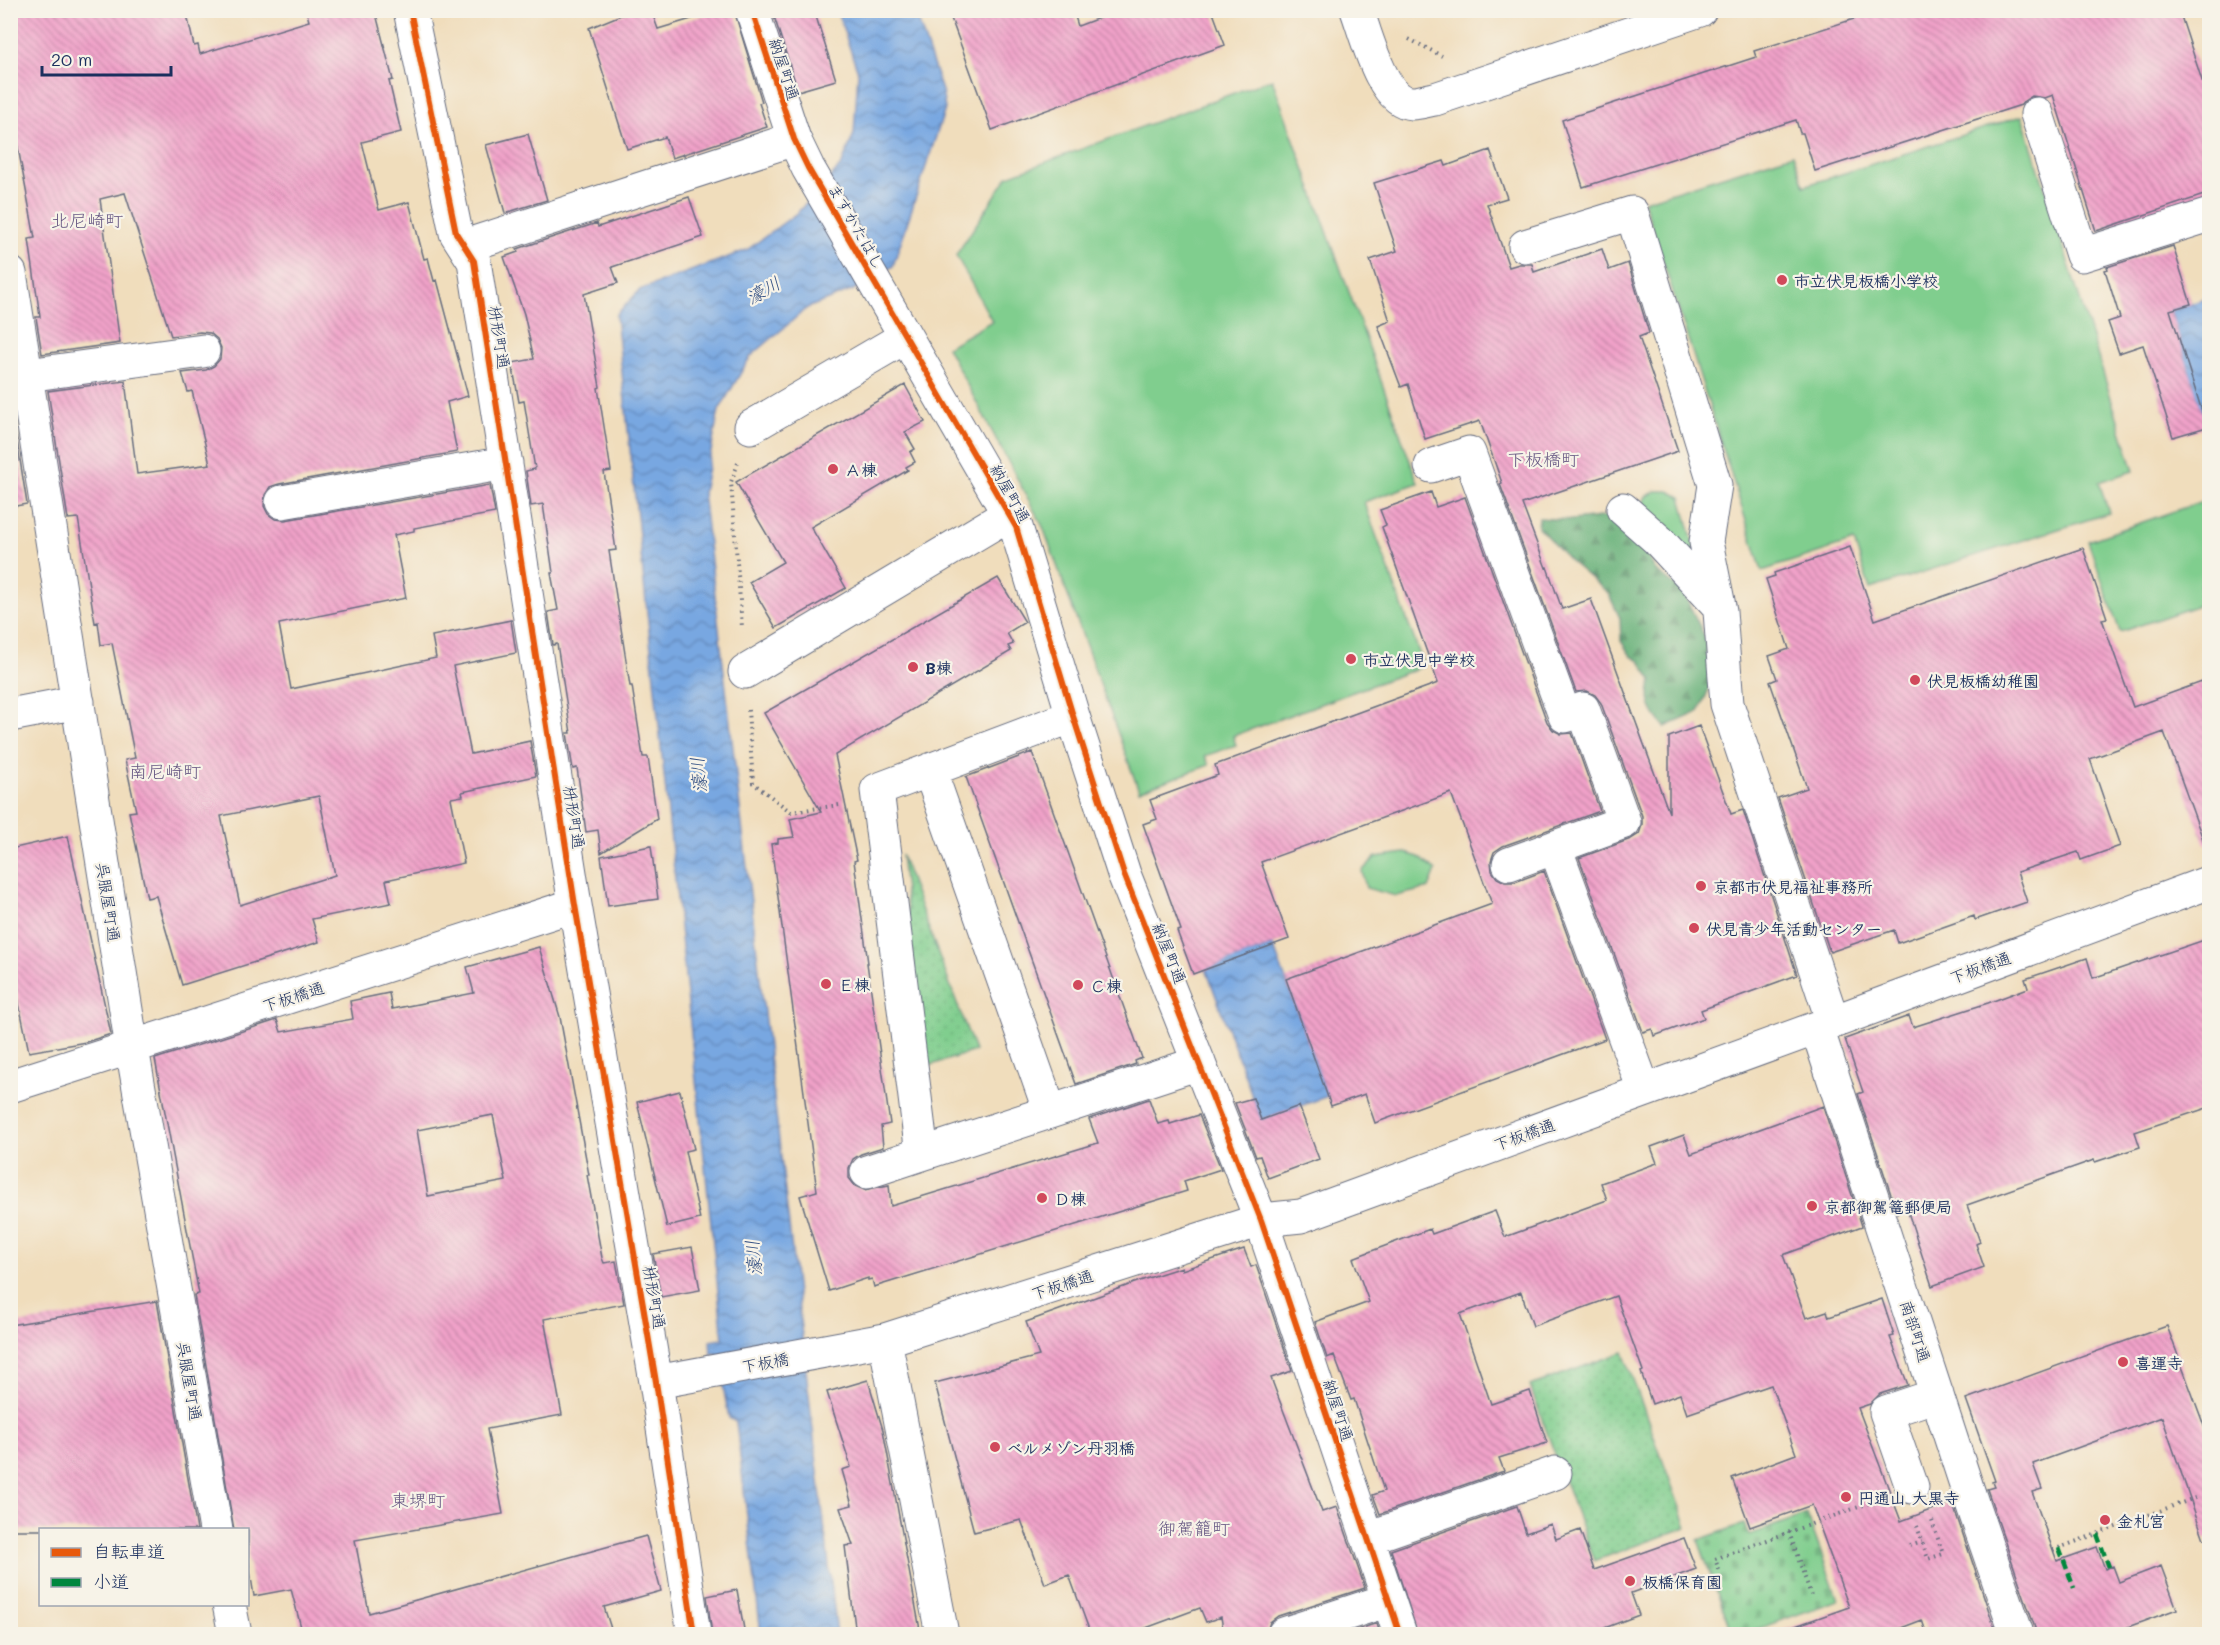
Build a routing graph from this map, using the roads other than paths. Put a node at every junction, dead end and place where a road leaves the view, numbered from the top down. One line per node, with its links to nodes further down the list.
1 (410, 10): 8 (street, 枡形町通)
2 (752, 10): 6 (street, 納屋町通)
3 (1357, 10): 4 (street)
4 (1700, 10)
5 (2037, 114): 7 (street)
6 (801, 153): 8 (street); 11 (street, ますかたはし)
7 (2210, 215)
8 (465, 246): 16 (street, 枡形町通)
9 (1525, 246): 21 (street, 南部町通)
10 (10, 273): 14 (street, 呉服屋町通)
11 (882, 298): 12 (street, 納屋町通)
12 (905, 337): 15 (street); 20 (street, 納屋町通)
13 (203, 351): 14 (street)
14 (21, 368): 23 (street, 呉服屋町通)
15 (751, 427)
16 (506, 463): 18 (street); 30 (street, 枡形町通)
17 (1431, 466): 27 (street)
18 (282, 502)
19 (1623, 509): 21 (street)
20 (1008, 514): 22 (street); 25 (street, 納屋町通)
21 (1719, 606): 31 (street, 南部町通)
22 (745, 672)
23 (78, 702): 24 (street); 32 (street, 呉服屋町通)
24 (10, 715)
25 (1073, 716): 26 (street); 33 (street, 納屋町通)
26 (930, 771): 36 (street); 37 (street)
27 (1555, 847): 28 (street); 35 (street)
28 (1509, 864)
29 (2210, 882): 31 (street, 下板橋通)
30 (575, 905): 32 (street, 下板橋通); 42 (street, 枡形町通)
31 (1825, 1025): 35 (street, 下板橋通); 43 (street, 南部町通)
32 (132, 1048): 34 (street, 下板橋通); 46 (street, 呉服屋町通)
33 (1199, 1063): 36 (street); 39 (street, 納屋町通)
34 (10, 1086)
35 (1644, 1090): 39 (street, 下板橋通)
36 (1050, 1112): 37 (street)
37 (922, 1154): 38 (street)
38 (867, 1172)
39 (1261, 1220): 40 (street, 下板橋通); 47 (street, 納屋町通)
40 (885, 1340): 41 (street, 下板橋通); 52 (street)
41 (828, 1351): 42 (street, 下板橋)
42 (656, 1382): 51 (street, 枡形町通)
43 (1936, 1395): 45 (street); 55 (street, 南部町通)
44 (1556, 1473): 47 (street)
45 (1912, 1487)
46 (216, 1528)
47 (1368, 1538): 48 (street, 納屋町通)
48 (1388, 1600): 53 (street); 54 (street, 納屋町通)
49 (230, 1606): 50 (street)
50 (235, 1635)
51 (694, 1635)
52 (942, 1635)
53 (1284, 1635)
54 (1400, 1635)
55 (2017, 1635)

